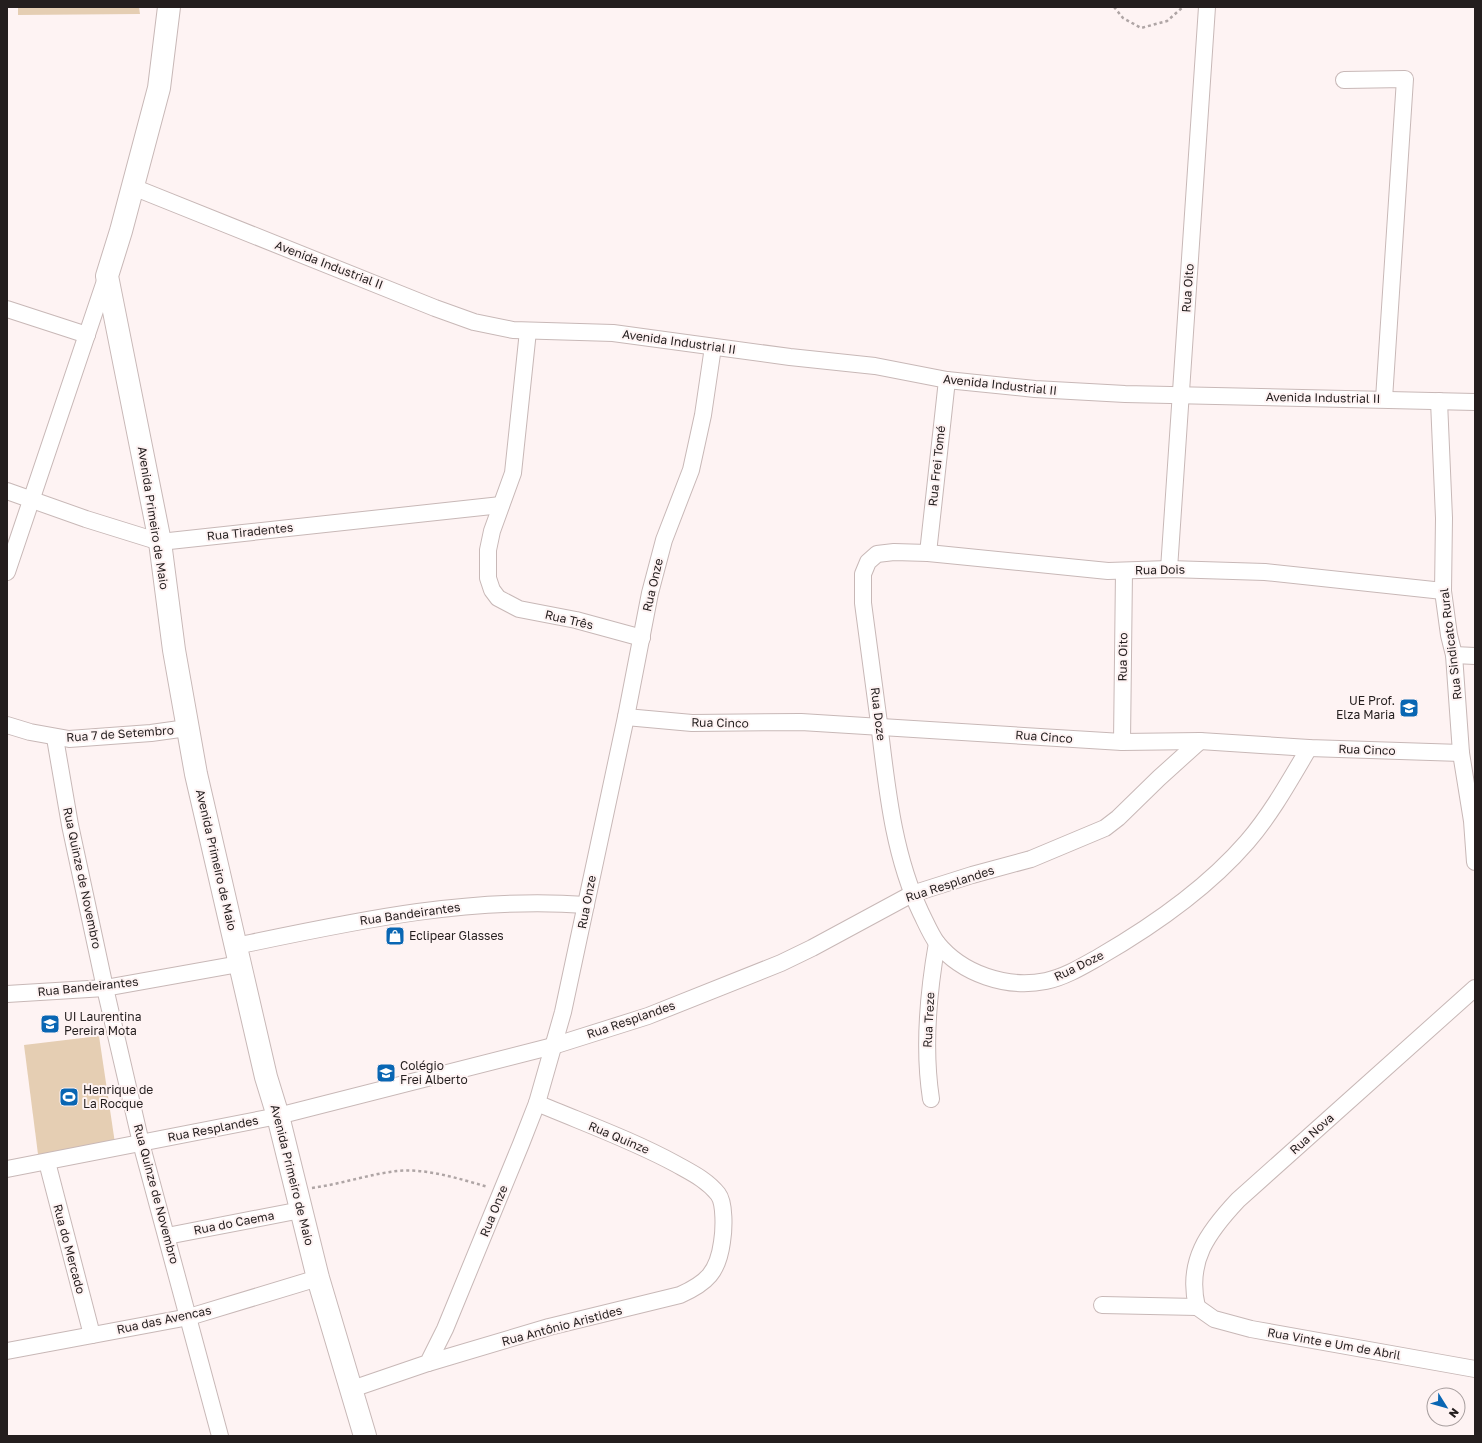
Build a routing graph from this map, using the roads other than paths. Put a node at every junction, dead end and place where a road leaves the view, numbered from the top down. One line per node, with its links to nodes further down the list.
1 (1207, 7): 11 (street, Rua Oito)
2 (170, 11): 4 (main road)
3 (1344, 80): 12 (street)
4 (133, 187): 5 (main road); 7 (street, Avenida Industrial II)
5 (107, 276): 8 (street); 18 (main road, Avenida Primeiro de Maio)
6 (7, 308): 8 (street)
7 (528, 331): 9 (street, Avenida Industrial II); 17 (street)
8 (87, 335): 16 (street)
9 (713, 347): 10 (street, Avenida Industrial II); 25 (street, Rua Onze)
10 (947, 380): 11 (street, Avenida Industrial II); 19 (street, Rua Frei Tomé)
11 (1181, 395): 12 (street, Avenida Industrial II); 21 (street, Rua Oito)
12 (1384, 399): 13 (street, Avenida Industrial II)
13 (1439, 401): 14 (street, Avenida Industrial II); 24 (street, Rua Sindicato Rural)
14 (1475, 402)
15 (7, 491): 16 (street, Rua Tiradentes)
16 (30, 501): 18 (street, Rua Tiradentes); 23 (street)
17 (501, 505): 18 (street, Rua Tiradentes); 25 (street, Rua Três)
18 (160, 542): 31 (main road, Avenida Primeiro de Maio)
19 (928, 553): 20 (street, Rua Dois); 22 (street, Rua Dois)
20 (877, 554): 30 (street, Rua Doze)
21 (1169, 569): 22 (street, Rua Dois); 24 (street, Rua Dois)
22 (1124, 571): 34 (street, Rua Oito)
23 (7, 572)
24 (1443, 591): 26 (street, Rua Sindicato Rural)
25 (642, 638): 28 (street, Rua Onze)
26 (1454, 655): 27 (street); 36 (street, Rua Sindicato Rural)
27 (1475, 656)
28 (626, 717): 30 (street, Rua Cinco); 39 (street, Rua Onze)
29 (7, 725): 32 (street, Rua 7 de Setembro)
30 (879, 727): 34 (street, Rua Cinco); 38 (street, Rua Doze)
31 (187, 728): 32 (street, Rua 7 de Setembro); 41 (main road, Avenida Primeiro de Maio)
32 (55, 738): 42 (street, Rua Quinze de Novembro)
33 (1200, 741): 34 (street, Rua Cinco); 35 (street, Rua Cinco); 38 (street, Rua Resplandes)
34 (1122, 742)
35 (1309, 748): 36 (street, Rua Cinco); 40 (street, Rua Doze)
36 (1462, 753): 37 (street, Rua Sindicato Rural)
37 (1475, 862)
38 (912, 894): 40 (street, Rua Doze); 45 (street, Rua Resplandes)
39 (586, 905): 41 (street, Rua Bandeirantes); 45 (street, Rua Onze)
40 (937, 943): 46 (street, Rua Treze)
41 (237, 955): 42 (street, Rua Bandeirantes); 48 (main road, Avenida Primeiro de Maio)
42 (105, 988): 44 (street, Rua Bandeirantes); 49 (street, Rua Quinze de Novembro)
43 (1475, 988): 57 (street, Rua Nova)
44 (7, 994)
45 (553, 1046): 47 (street, Rua Onze); 48 (street, Rua Resplandes)
46 (931, 1098)
47 (537, 1103): 55 (street, Rua Quinze); 61 (street, Rua Onze)
48 (278, 1116): 49 (street, Rua Resplandes); 52 (main road, Avenida Primeiro de Maio)
49 (141, 1143): 50 (street, Rua Resplandes); 53 (street, Rua Quinze de Novembro)
50 (47, 1162): 51 (street, Rua Resplandes); 59 (street, Rua do Mercado)
51 (7, 1169)
52 (298, 1200): 53 (street, Rua do Caema); 54 (main road, Avenida Primeiro de Maio)
53 (167, 1236): 58 (street, Rua Quinze de Novembro)
54 (318, 1278): 58 (street, Rua das Avencas); 63 (main road, Avenida Primeiro de Maio)
55 (695, 1288): 61 (street, Rua Antônio Aristides)
56 (1102, 1305): 57 (street)
57 (1197, 1307): 62 (street, Rua Vinte e Um de Abril)
58 (189, 1317): 59 (street, Rua das Avencas); 64 (street, Rua Quinze de Novembro)
59 (92, 1335): 60 (street, Rua das Avencas)
60 (7, 1351)
61 (428, 1363): 63 (street)
62 (1475, 1369)
63 (352, 1389): 65 (main road, Avenida Primeiro de Maio)
64 (220, 1436)
65 (365, 1436)

